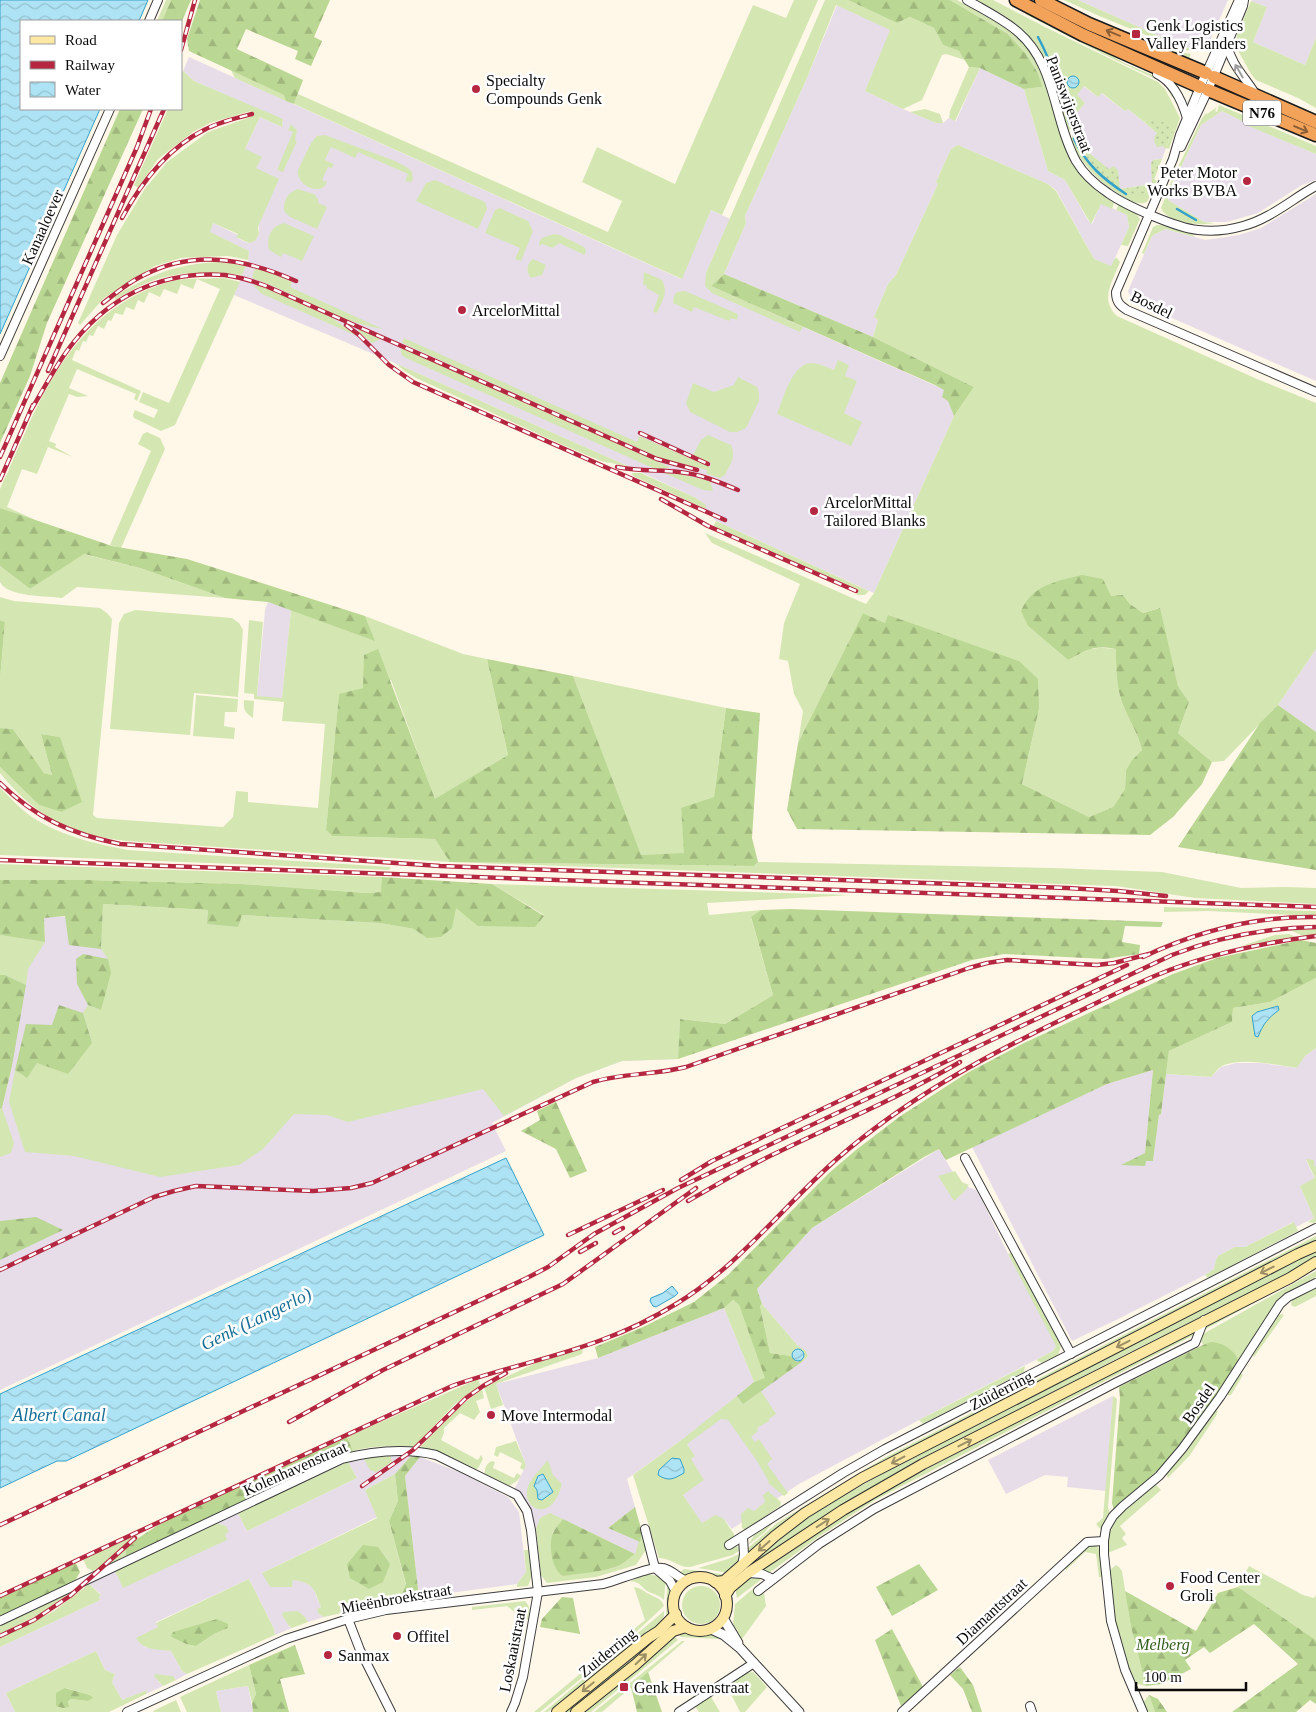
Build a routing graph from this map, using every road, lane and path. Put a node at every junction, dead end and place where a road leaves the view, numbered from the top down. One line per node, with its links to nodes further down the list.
1 (158, 0): 7 (street)
2 (967, 0): 19 (street, Paniswijerstraat)
3 (1016, 0): 9 (highway, N76)
4 (1041, 0): 10 (highway, N76, one-way to 4)
5 (1239, 0): 10 (street)
6 (1244, 0): 8 (street)
7 (148, 20)
8 (1227, 44): 10 (street); 12 (street, one-way to 8)
9 (1150, 65): 11 (highway, N76); 14 (street)
10 (1210, 75): 11 (street); 12 (highway, N76)
11 (1204, 89): 14 (street, Bosdel); 16 (highway, N76, one-way to 16); 17 (street, Bosdel)
12 (1256, 95): 15 (highway, N76)
13 (110, 110): 20 (street, Kanaaloever)
14 (1187, 118): 17 (street, Bosdel)
15 (1316, 122)
16 (1316, 135)
17 (1173, 159): 19 (street, Bosdel)
18 (1316, 186): 19 (street, Paniswijerstraat)
19 (1150, 214): 21 (street, Bosdel)
20 (0, 356)
21 (1316, 392)
22 (965, 1158): 28 (street)
23 (1316, 1228): 28 (street, Zuiderring)
24 (1316, 1246): 34 (main road, Zuiderring, one-way to 34)
25 (1316, 1262): 27 (main road, Zuiderring)
26 (1316, 1282): 31 (street, Bosdel)
27 (1204, 1320): 34 (main road, Zuiderring, one-way to 27); 35 (street)
28 (1071, 1354): 30 (street, Zuiderring)
29 (645, 1529): 33 (street)
30 (743, 1537): 32 (street, Zuiderring); 34 (street)
31 (1104, 1541): 57 (street, Diamantstraat); 58 (street)
32 (729, 1546)
33 (655, 1568): 36 (street); 39 (street, Mieënbroekstraat); 40 (street)
34 (745, 1570): 35 (street); 37 (main road, Zuiderring); 41 (main road, Zuiderring)
35 (773, 1579): 38 (street)
36 (687, 1581): 37 (main road); 40 (main road)
37 (715, 1582): 41 (main road)
38 (758, 1591)
39 (538, 1592): 44 (street, Mieënbroekstraat); 45 (street, Kolenhavenstraat); 52 (street, Loskaaistraat)
40 (676, 1592): 42 (main road)
41 (725, 1596): 43 (main road)
42 (676, 1614): 46 (main road); 53 (main road, Zuiderring, one-way to 53)
43 (723, 1618): 47 (main road); 48 (street)
44 (348, 1619): 50 (street, Mieënbroekstraat); 51 (street)
45 (0, 1621)
46 (686, 1627): 47 (main road); 54 (main road, Zuiderring, one-way to 46)
47 (711, 1629): 48 (street)
48 (740, 1648): 49 (street)
49 (754, 1663): 55 (street); 56 (street)
50 (127, 1712)
51 (391, 1712)
52 (511, 1712)
53 (557, 1712)
54 (576, 1712)
55 (679, 1712)
56 (799, 1712)
57 (902, 1712)
58 (1142, 1712)

